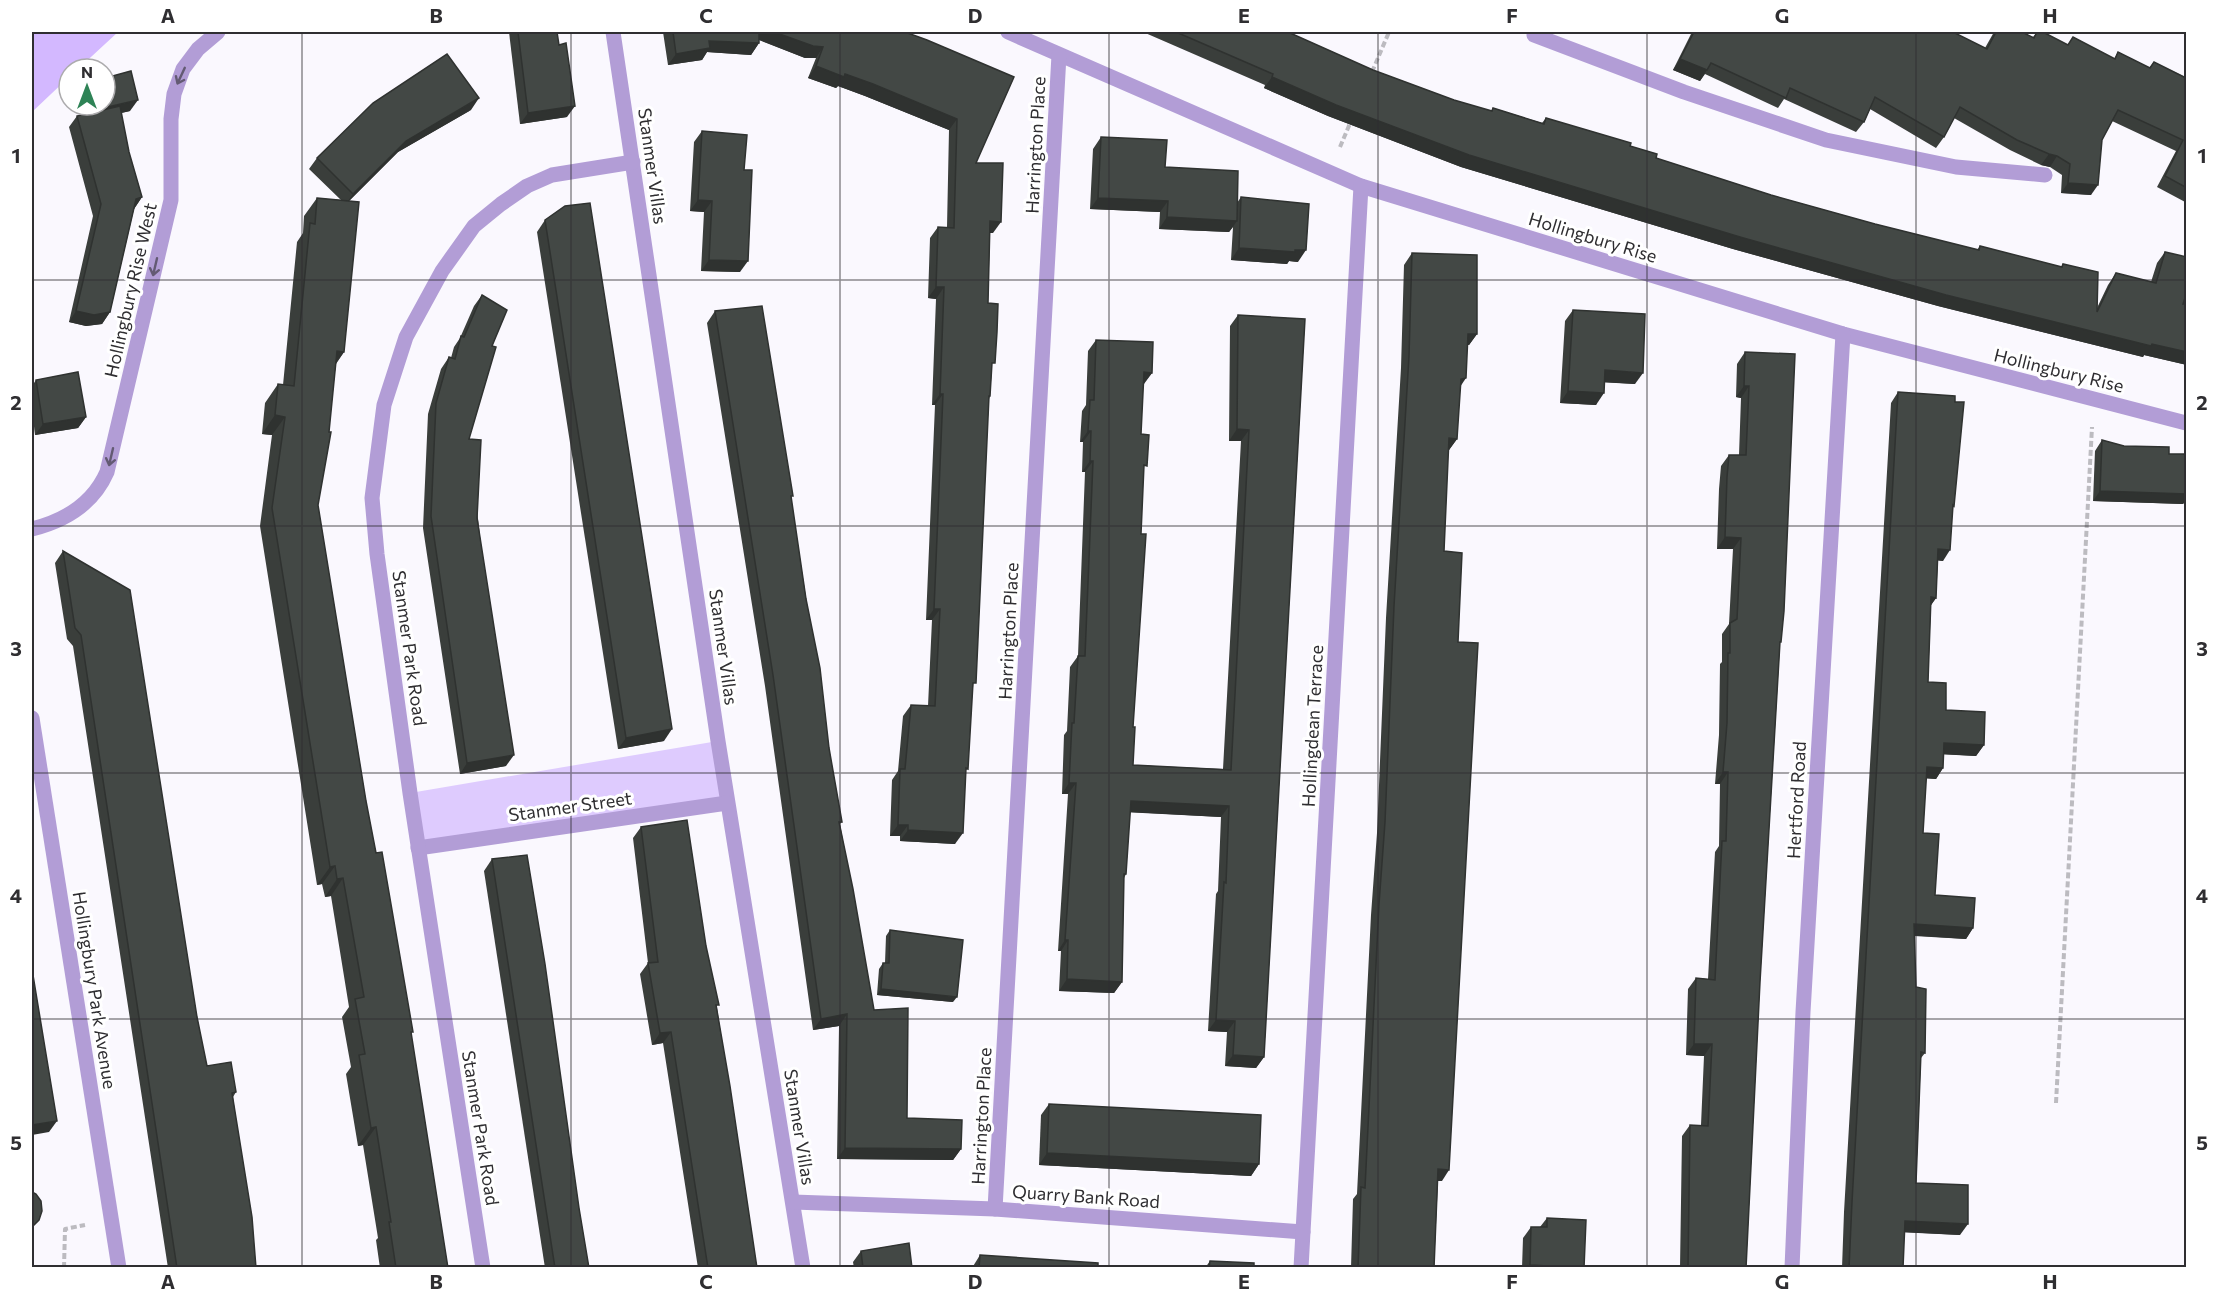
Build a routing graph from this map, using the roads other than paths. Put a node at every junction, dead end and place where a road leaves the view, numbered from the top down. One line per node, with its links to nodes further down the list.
1 (218, 32): 11 (street, Hollingbury Rise West, one-way to 11)
2 (613, 32): 6 (street, Stanmer Villas)
3 (1008, 32): 5 (street, Hollingbury Rise)
4 (1535, 32): 7 (street)
5 (1059, 55): 8 (street, Hollingbury Rise); 16 (street, Harrington Place)
6 (633, 162): 13 (street, Stanmer Villas); 14 (street, Stanmer Park Road)
7 (2045, 175)
8 (1361, 186): 9 (street, Hollingbury Rise); 17 (street, Hollingdean Terrace)
9 (1843, 334): 10 (street, Hollingbury Rise); 22 (street, Hertford Road)
10 (2187, 423)
11 (32, 529)
12 (32, 718): 18 (street, Hollingbury Park Avenue)
13 (728, 803): 14 (street, Stanmer Street); 15 (street, Stanmer Villas)
14 (418, 848): 19 (street, Stanmer Park Road)
15 (793, 1202): 16 (street, Quarry Bank Road); 20 (street, Stanmer Villas)
16 (995, 1209): 17 (street, Quarry Bank Road)
17 (1304, 1232): 21 (street, Hollingdean Terrace)
18 (119, 1268)
19 (483, 1268)
20 (803, 1268)
21 (1301, 1268)
22 (1792, 1268)

